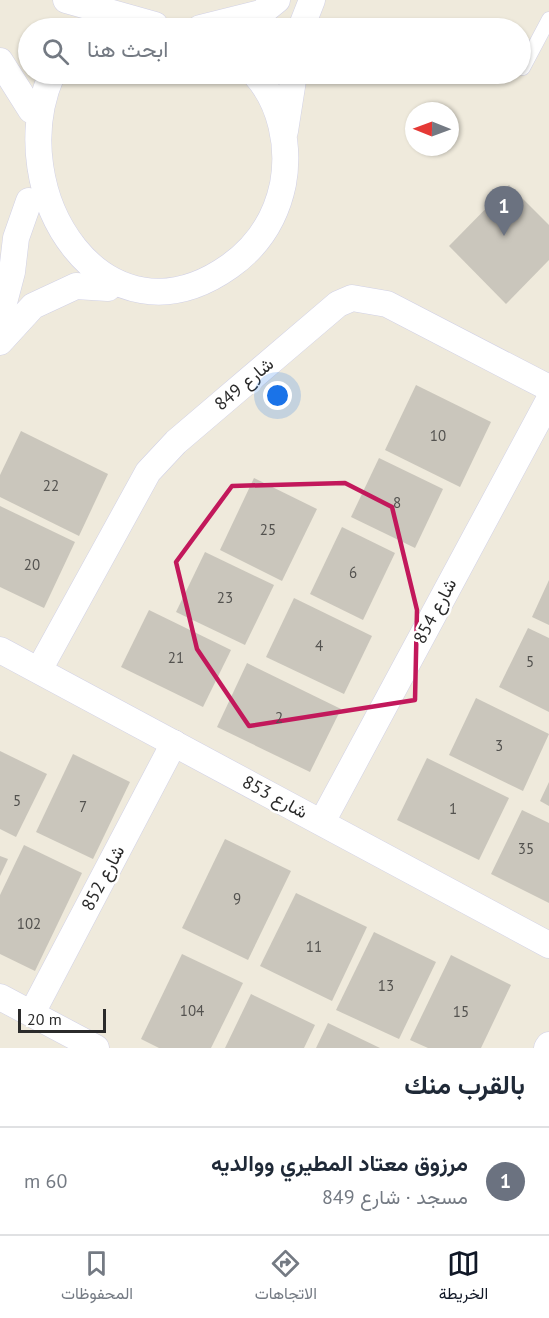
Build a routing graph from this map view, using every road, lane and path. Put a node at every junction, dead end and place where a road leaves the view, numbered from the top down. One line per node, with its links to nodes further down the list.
1 (66, 0): 4 (street)
2 (277, 0): 5 (street)
3 (312, 0): 6 (street)
4 (125, 18)
5 (241, 18)
6 (305, 18)
7 (549, 19): 8 (lane)
8 (531, 53)
9 (0, 61): 13 (street)
10 (46, 84): 13 (street)
11 (261, 84): 14 (street)
12 (292, 84): 14 (street)
13 (31, 110): 15 (street)
14 (284, 137): 16 (street)
15 (28, 201): 16 (street); 17 (street)
16 (123, 288): 18 (street)
17 (0, 318)
18 (0, 342)
19 (549, 388): 22 (street, شارع 849)
20 (549, 400): 24 (street, شارع 854)
21 (0, 650): 22 (street, شارع 853)
22 (39, 670): 23 (street, شارع 853)
23 (174, 743): 24 (street, شارع 853); 27 (street, شارع 852)
24 (322, 822): 25 (street, شارع 853)
25 (549, 945)
26 (0, 997): 27 (street)
27 (32, 1013): 28 (street)
28 (96, 1048)

